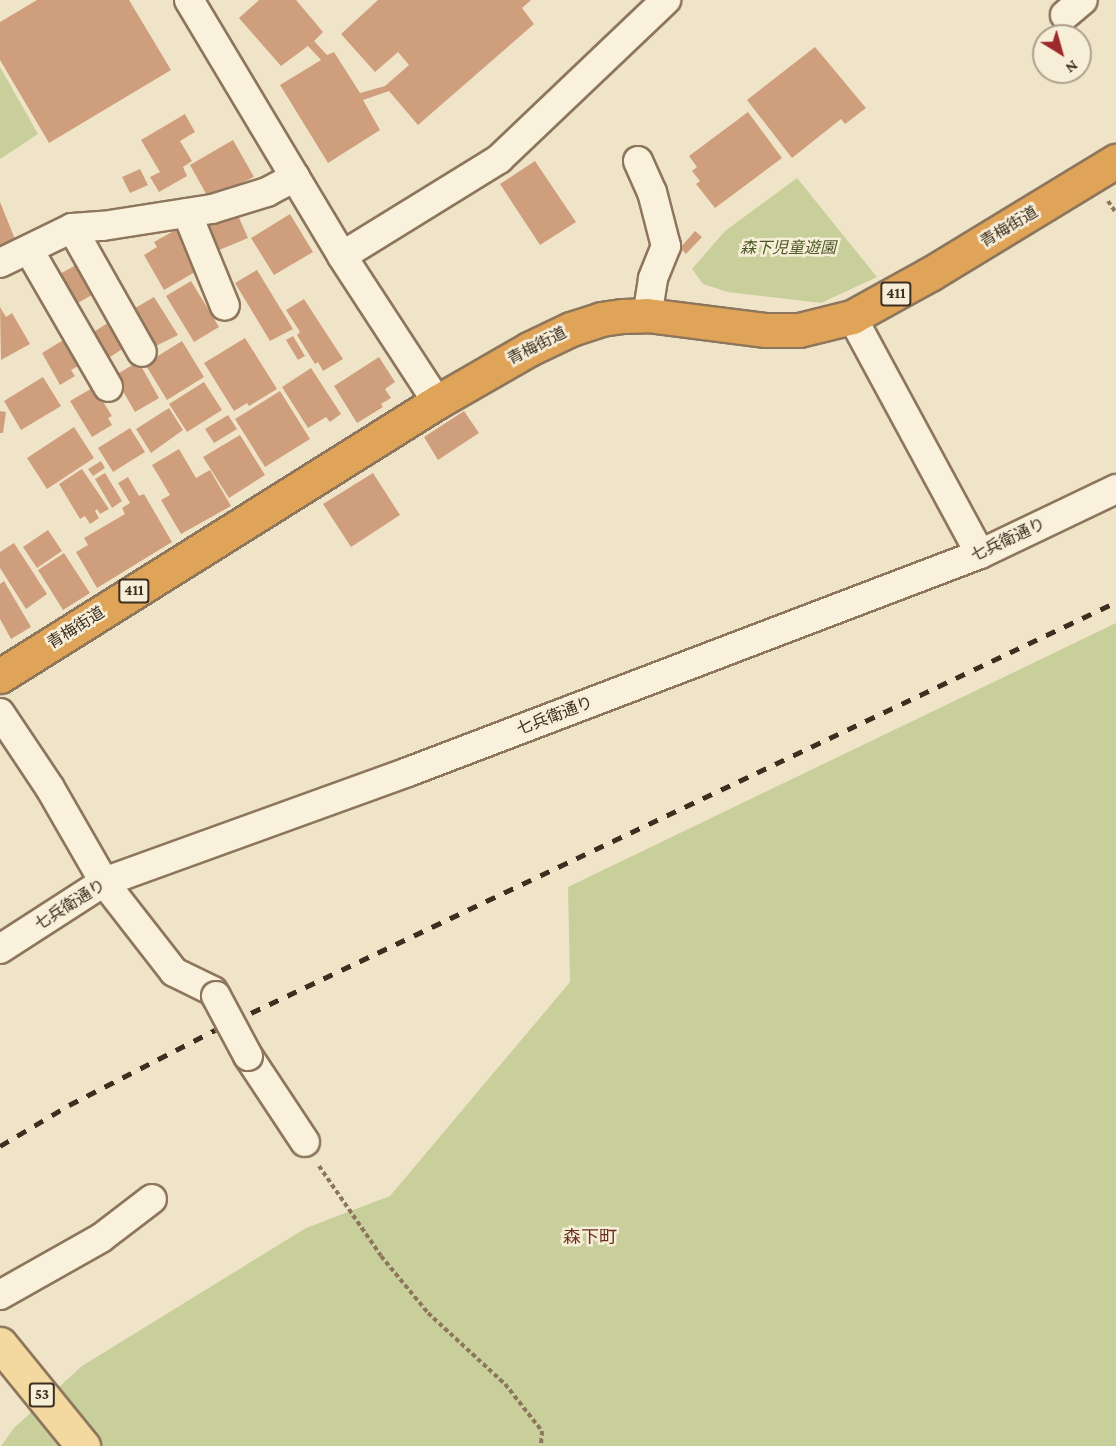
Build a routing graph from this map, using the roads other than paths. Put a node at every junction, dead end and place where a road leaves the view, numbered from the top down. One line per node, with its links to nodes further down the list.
1 (189, 0): 5 (street)
2 (666, 0): 9 (street)
3 (638, 161): 12 (street)
4 (1116, 161): 13 (highway, 青梅街道 / 411)
5 (295, 177): 6 (street); 9 (street)
6 (187, 213): 7 (street); 11 (street)
7 (72, 228): 8 (street); 14 (street)
8 (29, 250): 10 (street); 15 (street)
9 (342, 256): 16 (street)
10 (0, 262)
11 (225, 306)
12 (647, 315): 13 (highway, 青梅街道 / 411); 16 (highway, 青梅街道 / 411)
13 (852, 317): 18 (street)
14 (142, 352)
15 (108, 387)
16 (437, 402): 19 (highway, 青梅街道 / 411)
17 (1116, 489): 18 (street, 七兵衛通り)
18 (980, 554): 21 (street, 七兵衛通り)
19 (0, 676)
20 (0, 713): 21 (street)
21 (104, 882): 22 (street, 七兵衛通り); 23 (street, bridge)
22 (0, 949)
23 (304, 1143)
24 (152, 1199): 25 (street)
25 (0, 1295)
26 (0, 1344): 27 (main road, 53)
27 (83, 1446)

